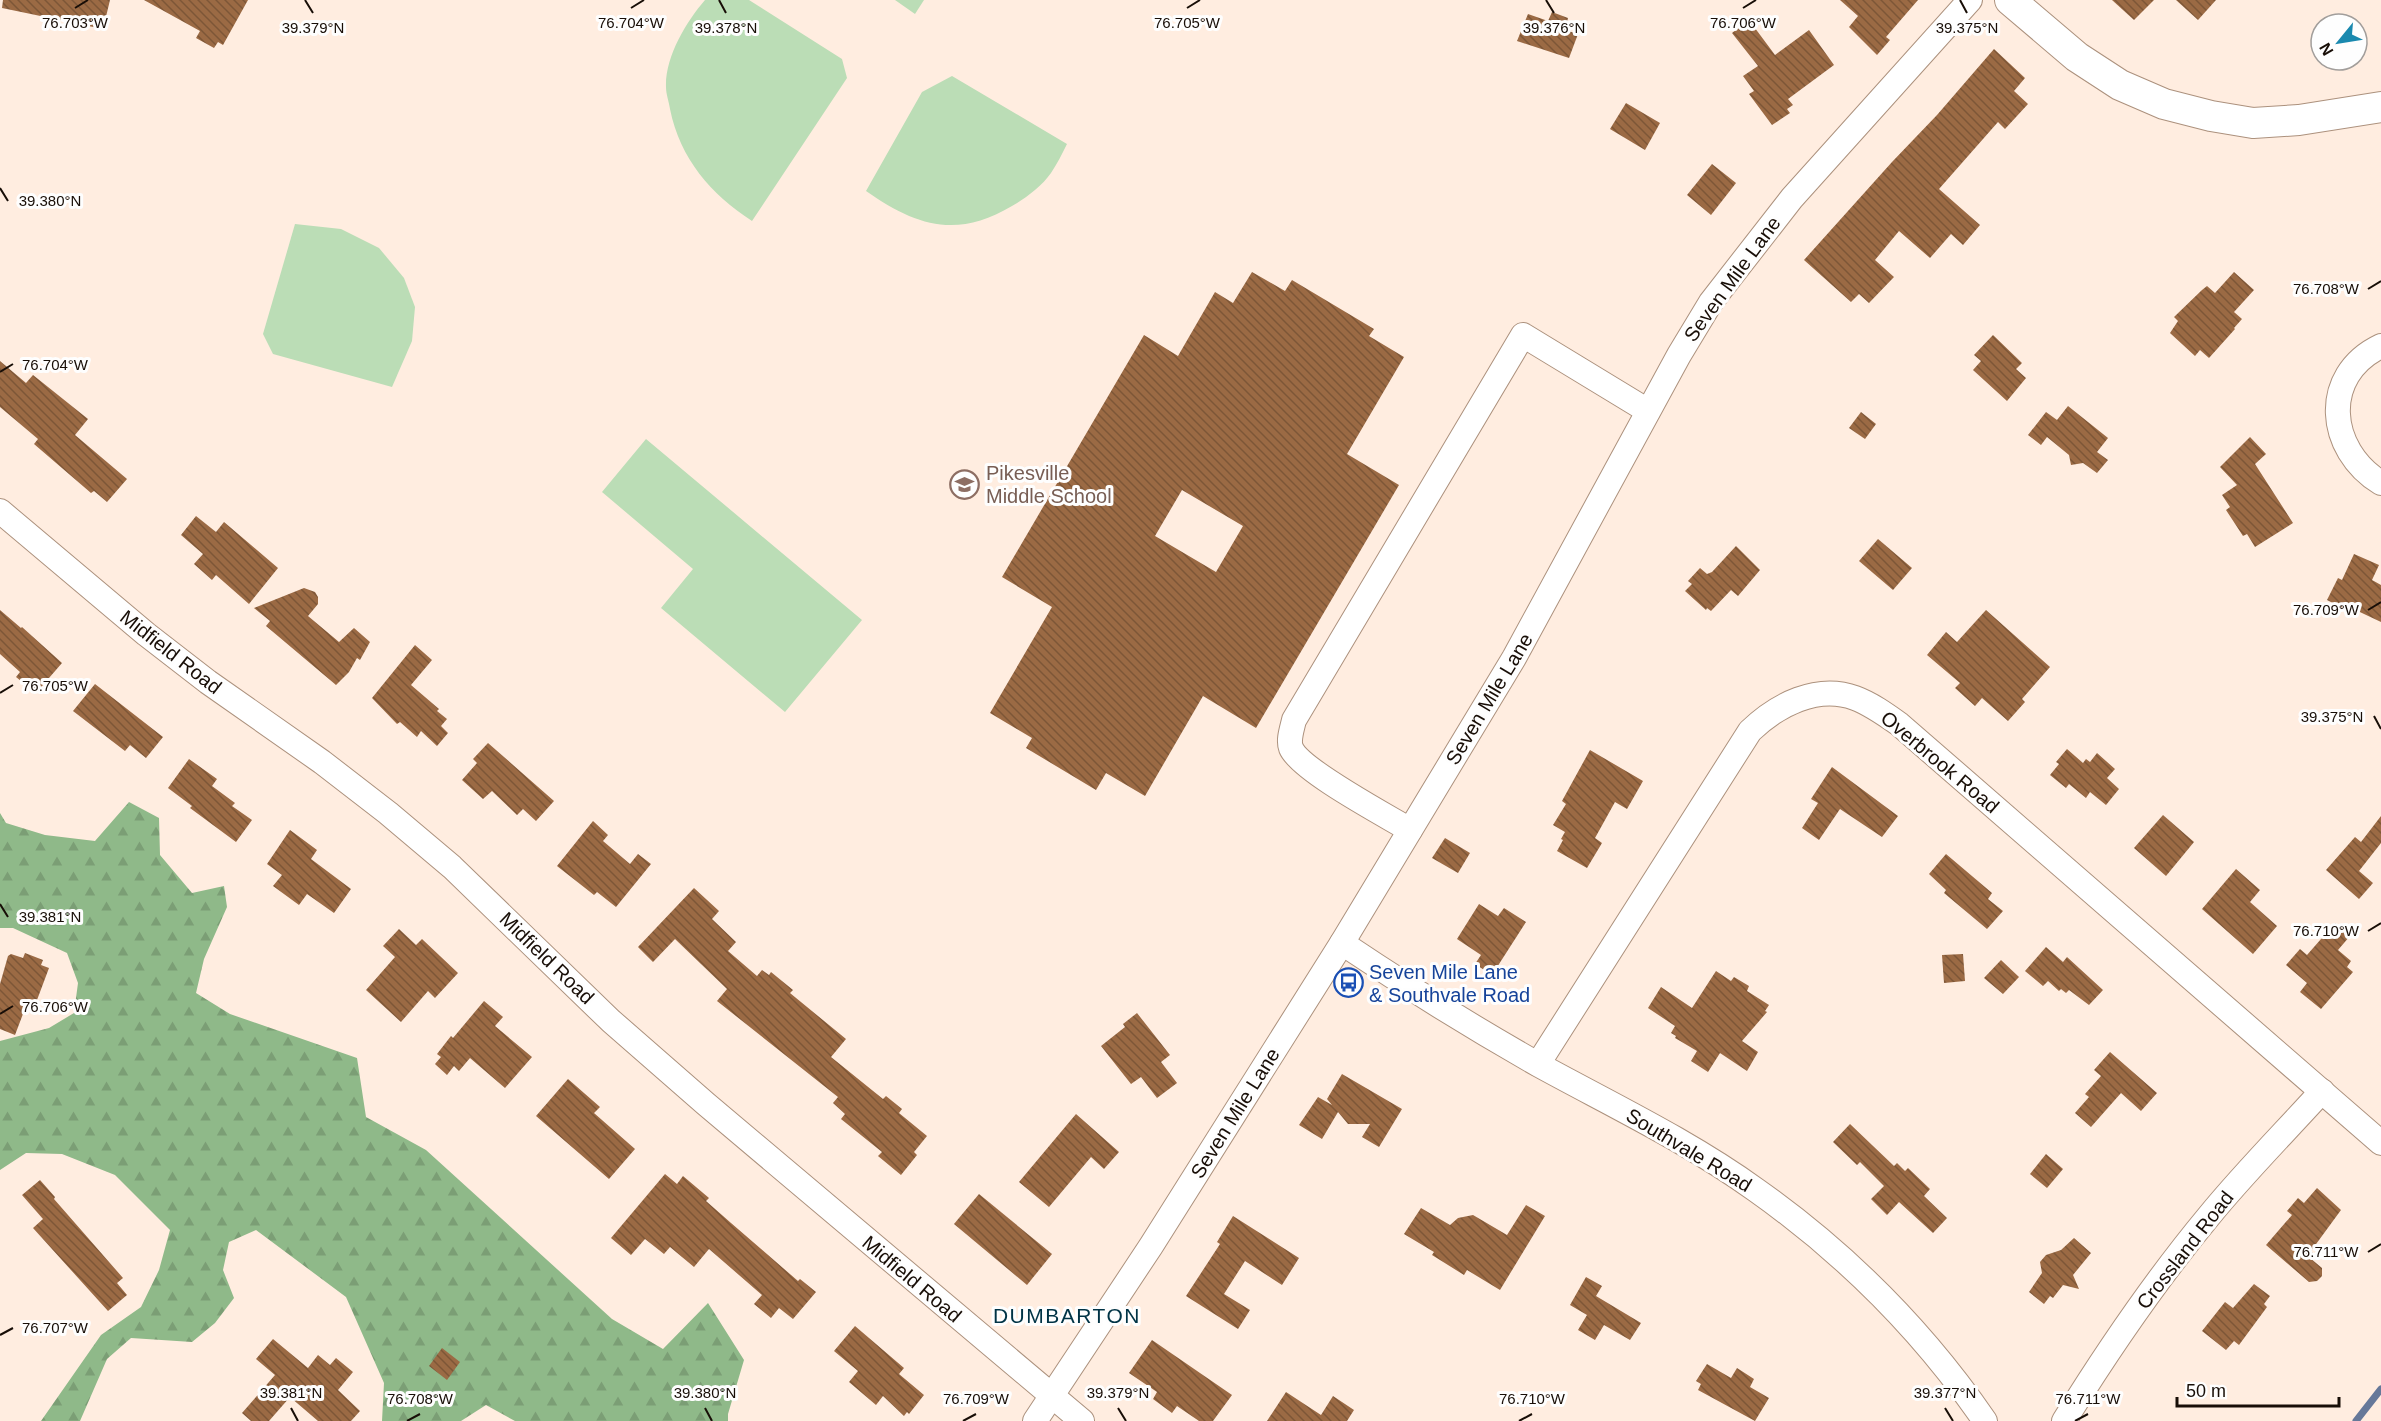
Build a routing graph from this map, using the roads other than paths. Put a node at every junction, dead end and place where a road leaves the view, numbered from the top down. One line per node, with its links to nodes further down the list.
1 (1970, 0): 5 (street, Seven Mile Lane)
2 (2010, 0): 3 (main road)
3 (2381, 107)
4 (2381, 346): 6 (street)
5 (1648, 411): 8 (street, Seven Mile Lane); 8 (street)
6 (2381, 483)
7 (0, 511): 13 (street, Midfield Road)
8 (1410, 830): 9 (street, Seven Mile Lane)
9 (1342, 943): 10 (street, Southvale Road); 13 (street, Seven Mile Lane)
10 (1538, 1064): 11 (street, Overbrook Road); 16 (street, Southvale Road)
11 (2322, 1091): 12 (street, Overbrook Road); 17 (street, Crossland Road)
12 (2381, 1143)
13 (1051, 1396): 14 (street, Seven Mile Lane); 15 (street, Midfield Road)
14 (1035, 1421)
15 (1082, 1421)
16 (1985, 1421)
17 (2064, 1421)

